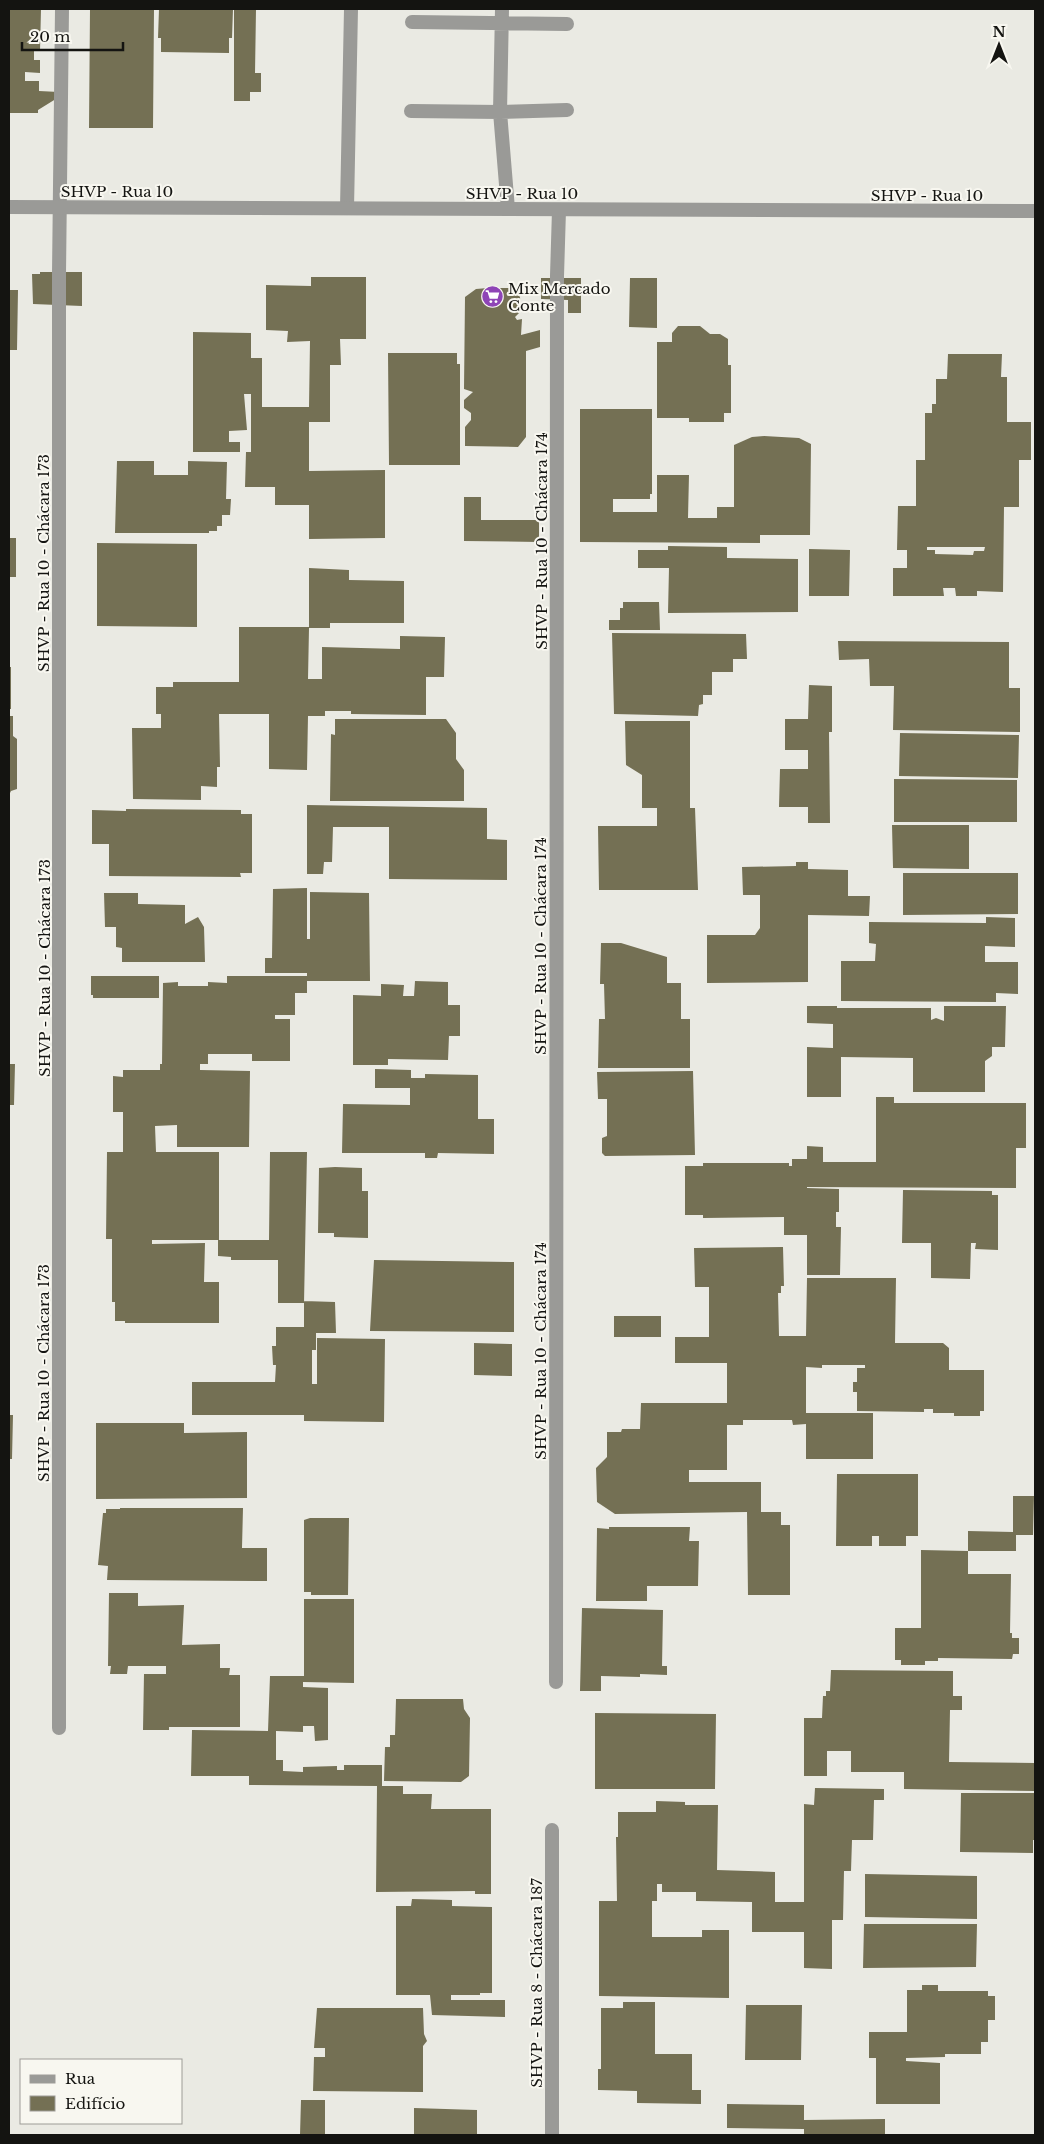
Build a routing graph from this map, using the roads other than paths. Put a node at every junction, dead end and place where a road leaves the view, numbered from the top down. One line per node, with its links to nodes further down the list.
1 (62, 9): 11 (street, SHVP - Rua 10 - Chácara 173)
2 (351, 9): 12 (street)
3 (502, 9): 5 (street)
4 (412, 22): 5 (street)
5 (501, 24): 6 (street); 9 (street)
6 (567, 24)
7 (567, 110): 9 (street)
8 (411, 111): 9 (street)
9 (500, 112): 13 (street)
10 (9, 207): 11 (street, SHVP - Rua 10)
11 (60, 207): 12 (street, SHVP - Rua 10); 17 (street, SHVP - Rua 10 - Chácara 173)
12 (347, 208): 13 (street, SHVP - Rua 10)
13 (508, 209): 14 (street, SHVP - Rua 10)
14 (559, 210): 15 (street, SHVP - Rua 10); 16 (street, SHVP - Rua 10 - Chácara 174)
15 (1035, 212)
16 (556, 1682)
17 (60, 1728)
18 (552, 1830): 19 (street, SHVP - Rua 8 - Chácara 187)
19 (552, 2135)

